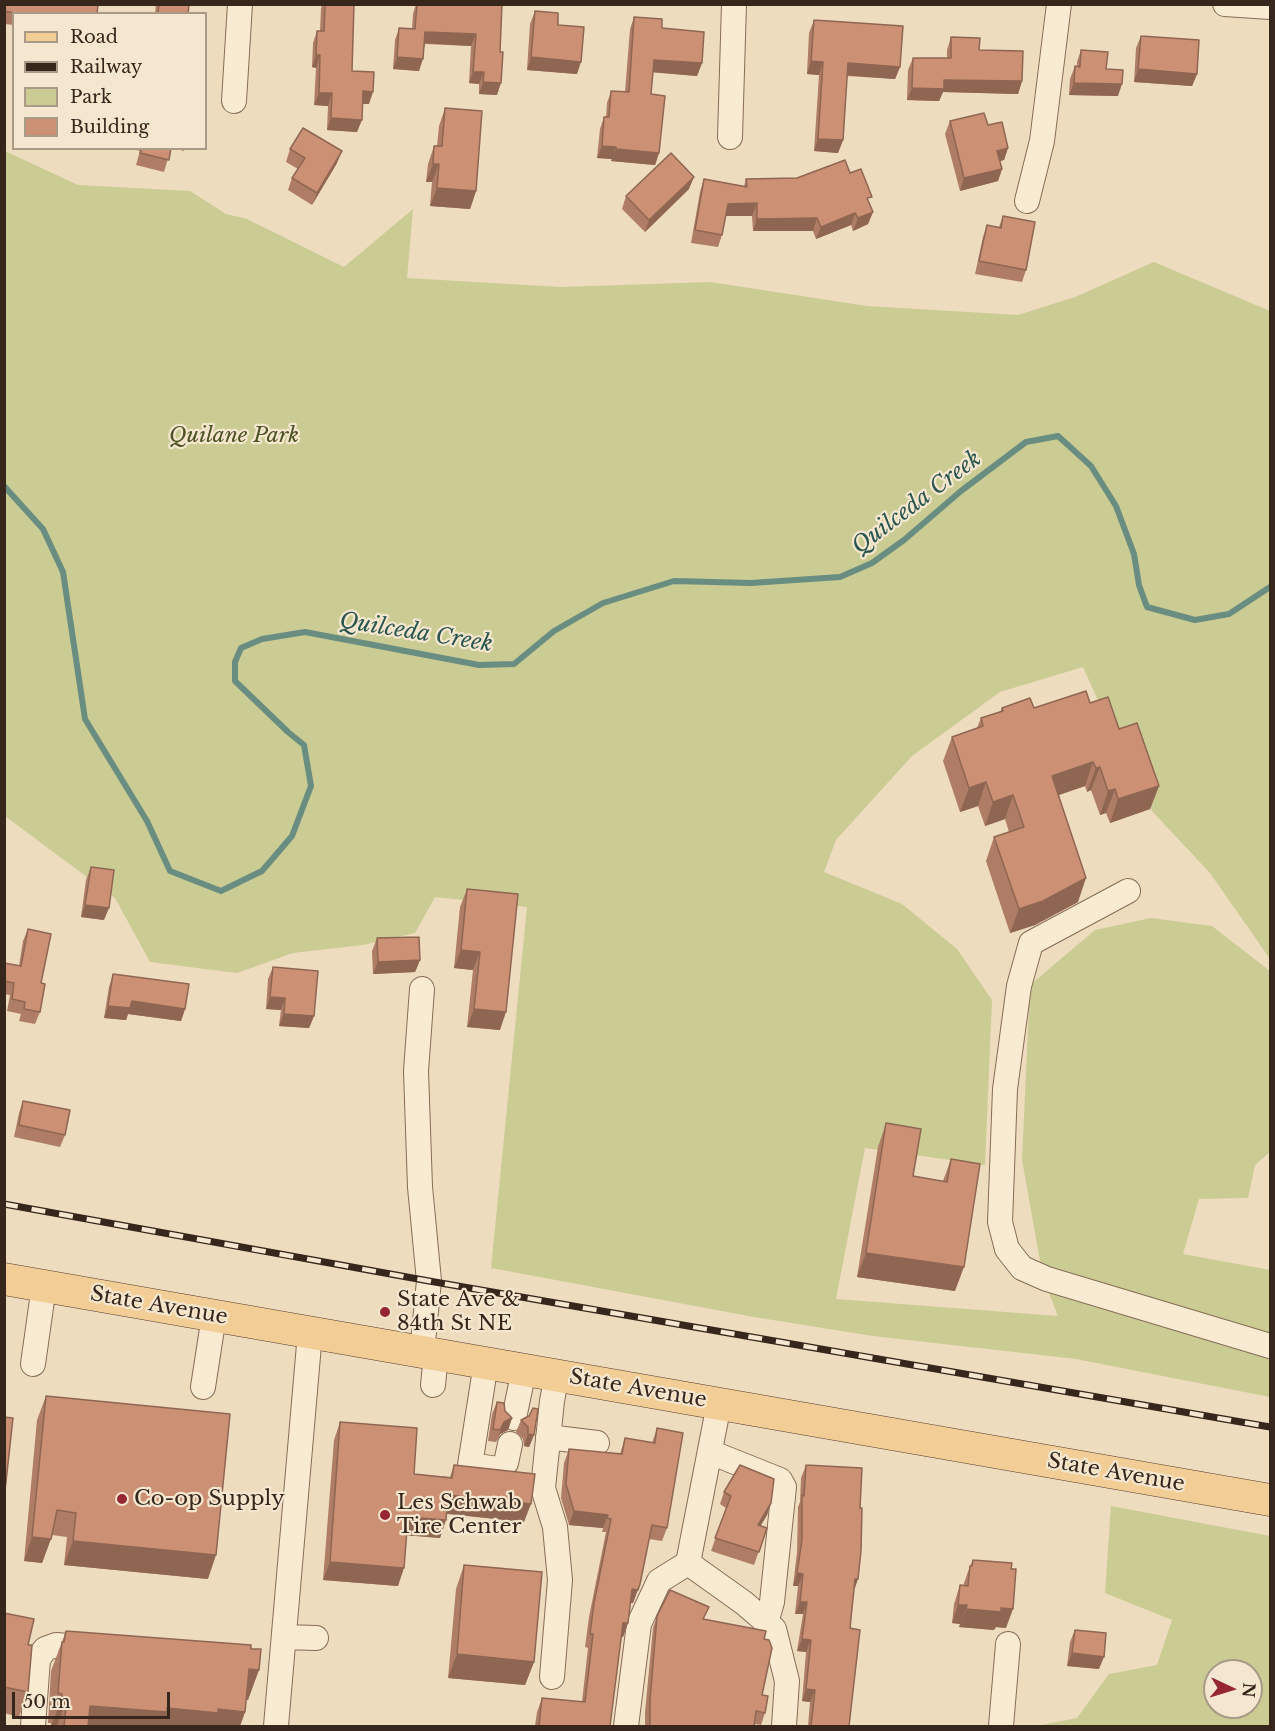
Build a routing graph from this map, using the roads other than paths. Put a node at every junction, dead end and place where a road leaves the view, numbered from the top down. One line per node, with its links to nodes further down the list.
1 (240, 4): 6 (street)
2 (734, 4): 7 (street)
3 (1059, 4): 8 (street)
4 (1225, 4): 5 (street)
5 (1270, 7)
6 (234, 101)
7 (730, 137)
8 (1027, 201)
9 (1128, 891): 15 (street)
10 (422, 989): 16 (street)
11 (4, 1279): 12 (main road, State Avenue)
12 (44, 1286): 13 (main road, State Avenue); 18 (street)
13 (214, 1316): 14 (main road, State Avenue); 22 (street)
14 (310, 1333): 16 (main road, State Avenue); 32 (street)
15 (1270, 1346)
16 (429, 1353): 17 (main road, State Avenue); 21 (street)
17 (486, 1363): 19 (main road, State Avenue); 28 (street)
18 (33, 1365)
19 (524, 1370): 20 (main road, State Avenue); 24 (street)
20 (556, 1375): 23 (main road, State Avenue); 25 (street)
21 (434, 1385)
22 (203, 1387)
23 (718, 1404): 27 (street); 29 (main road, State Avenue)
24 (514, 1418)
25 (548, 1437): 26 (street); 28 (street)
26 (597, 1443)
27 (710, 1452): 30 (street); 31 (street)
28 (545, 1467): 38 (street)
29 (1270, 1500)
30 (688, 1563): 31 (street); 41 (street)
31 (766, 1623): 42 (street)
32 (284, 1637): 33 (street); 37 (street)
33 (316, 1638)
34 (1008, 1644): 43 (street)
35 (115, 1650): 39 (street)
36 (258, 1661): 37 (street)
37 (281, 1663): 40 (street)
38 (552, 1677)
39 (33, 1726)
40 (276, 1726)
41 (626, 1726)
42 (784, 1726)
43 (1001, 1726)

